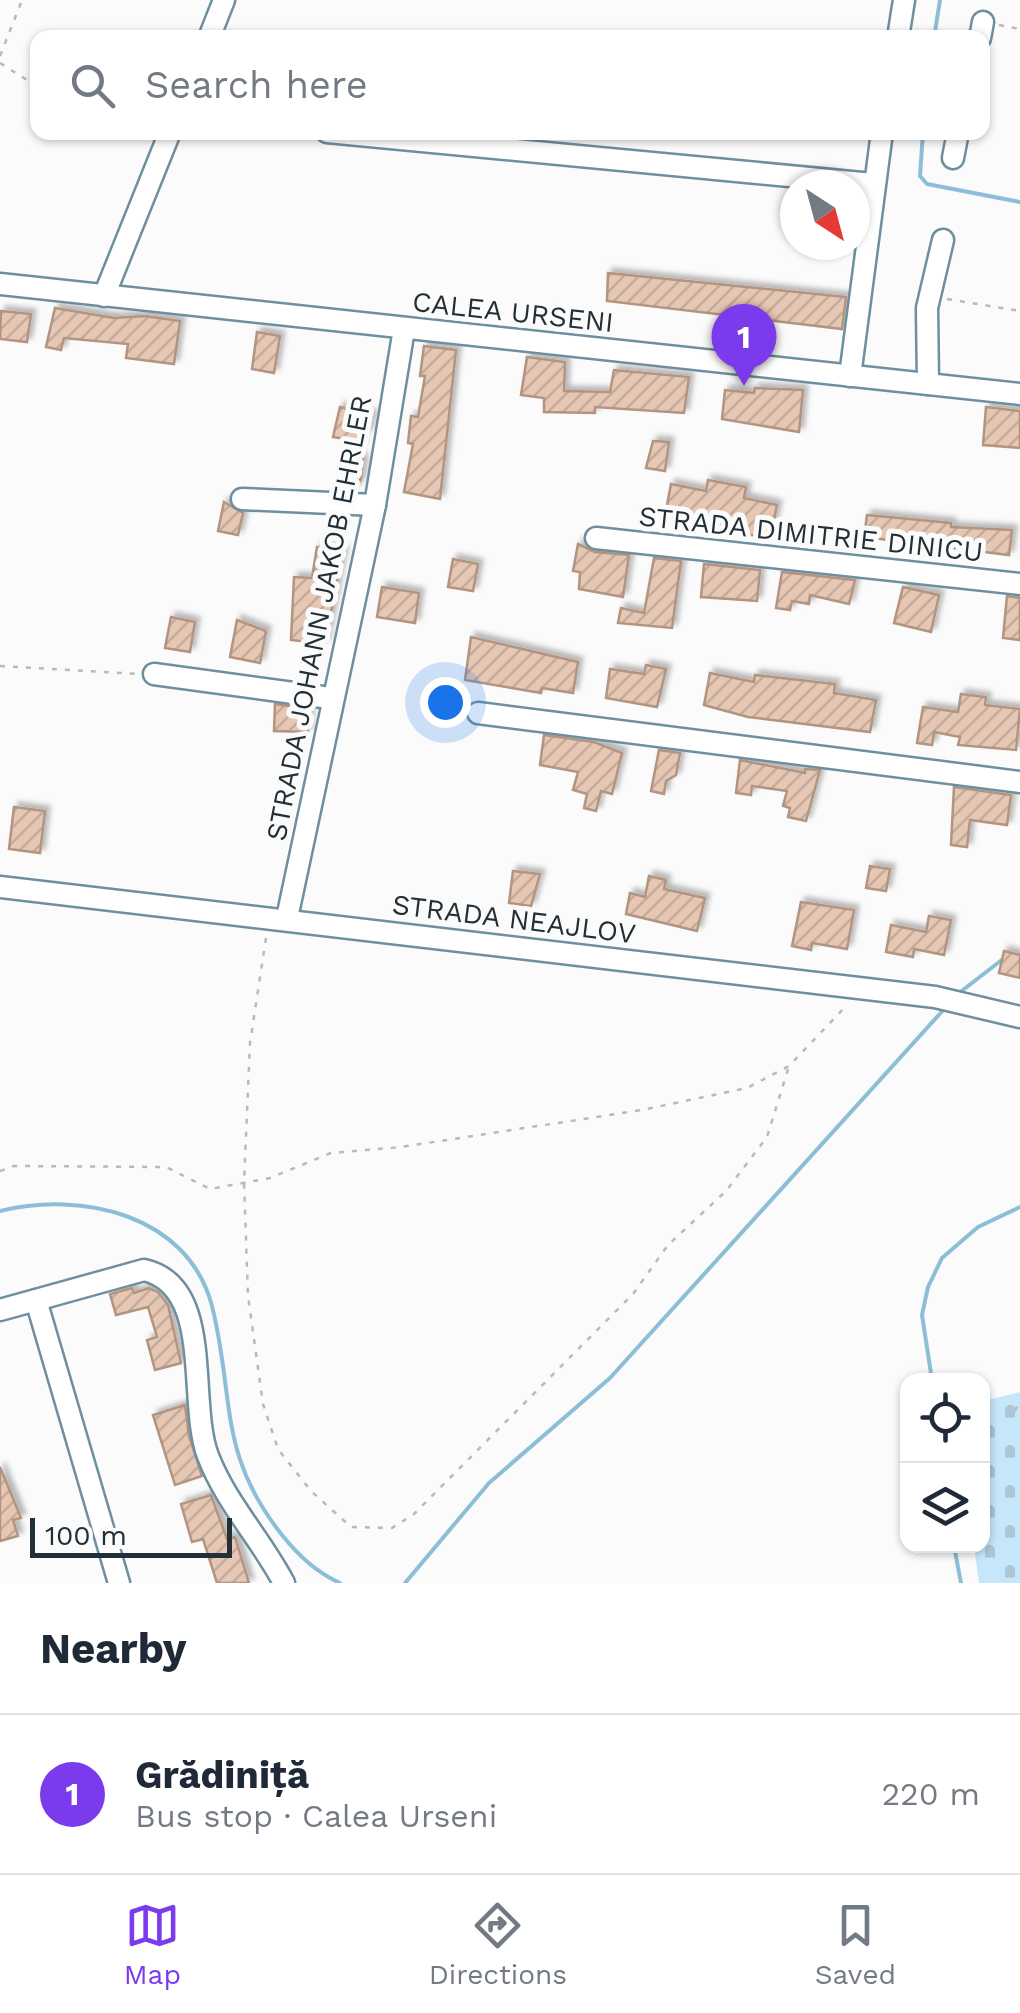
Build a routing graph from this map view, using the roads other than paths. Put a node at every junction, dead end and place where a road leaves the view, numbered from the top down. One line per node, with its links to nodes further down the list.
1 (224, 0): 3 (street)
2 (904, 0): 4 (street)
3 (212, 30)
4 (899, 30)
5 (167, 140): 13 (street)
6 (411, 140): 10 (street)
7 (881, 140): 10 (street)
8 (956, 140): 9 (street)
9 (952, 158)
10 (874, 184): 15 (street)
11 (944, 240): 16 (street)
12 (0, 284): 13 (street, CALEA URSENI)
13 (104, 296): 14 (street, CALEA URSENI)
14 (404, 328): 15 (street, CALEA URSENI); 19 (street, STRADA JOHANN JAKOB EHRLER)
15 (850, 376): 16 (street, CALEA URSENI)
16 (928, 384): 17 (street, CALEA URSENI)
17 (1020, 394)
18 (242, 498): 19 (street)
19 (374, 505): 23 (street, STRADA JOHANN JAKOB EHRLER)
20 (596, 538): 21 (street, STRADA DIMITRIE DINICU)
21 (1020, 584)
22 (154, 674): 23 (street)
23 (330, 698): 27 (street, STRADA JOHANN JAKOB EHRLER)
24 (478, 713): 25 (street)
25 (1020, 782)
26 (0, 887): 27 (street, STRADA NEAJLOV)
27 (278, 917): 28 (street, STRADA NEAJLOV)
28 (1020, 1017)
29 (36, 1300): 30 (street); 31 (street); 32 (street)
30 (0, 1310)
31 (119, 1583)
32 (284, 1583)

